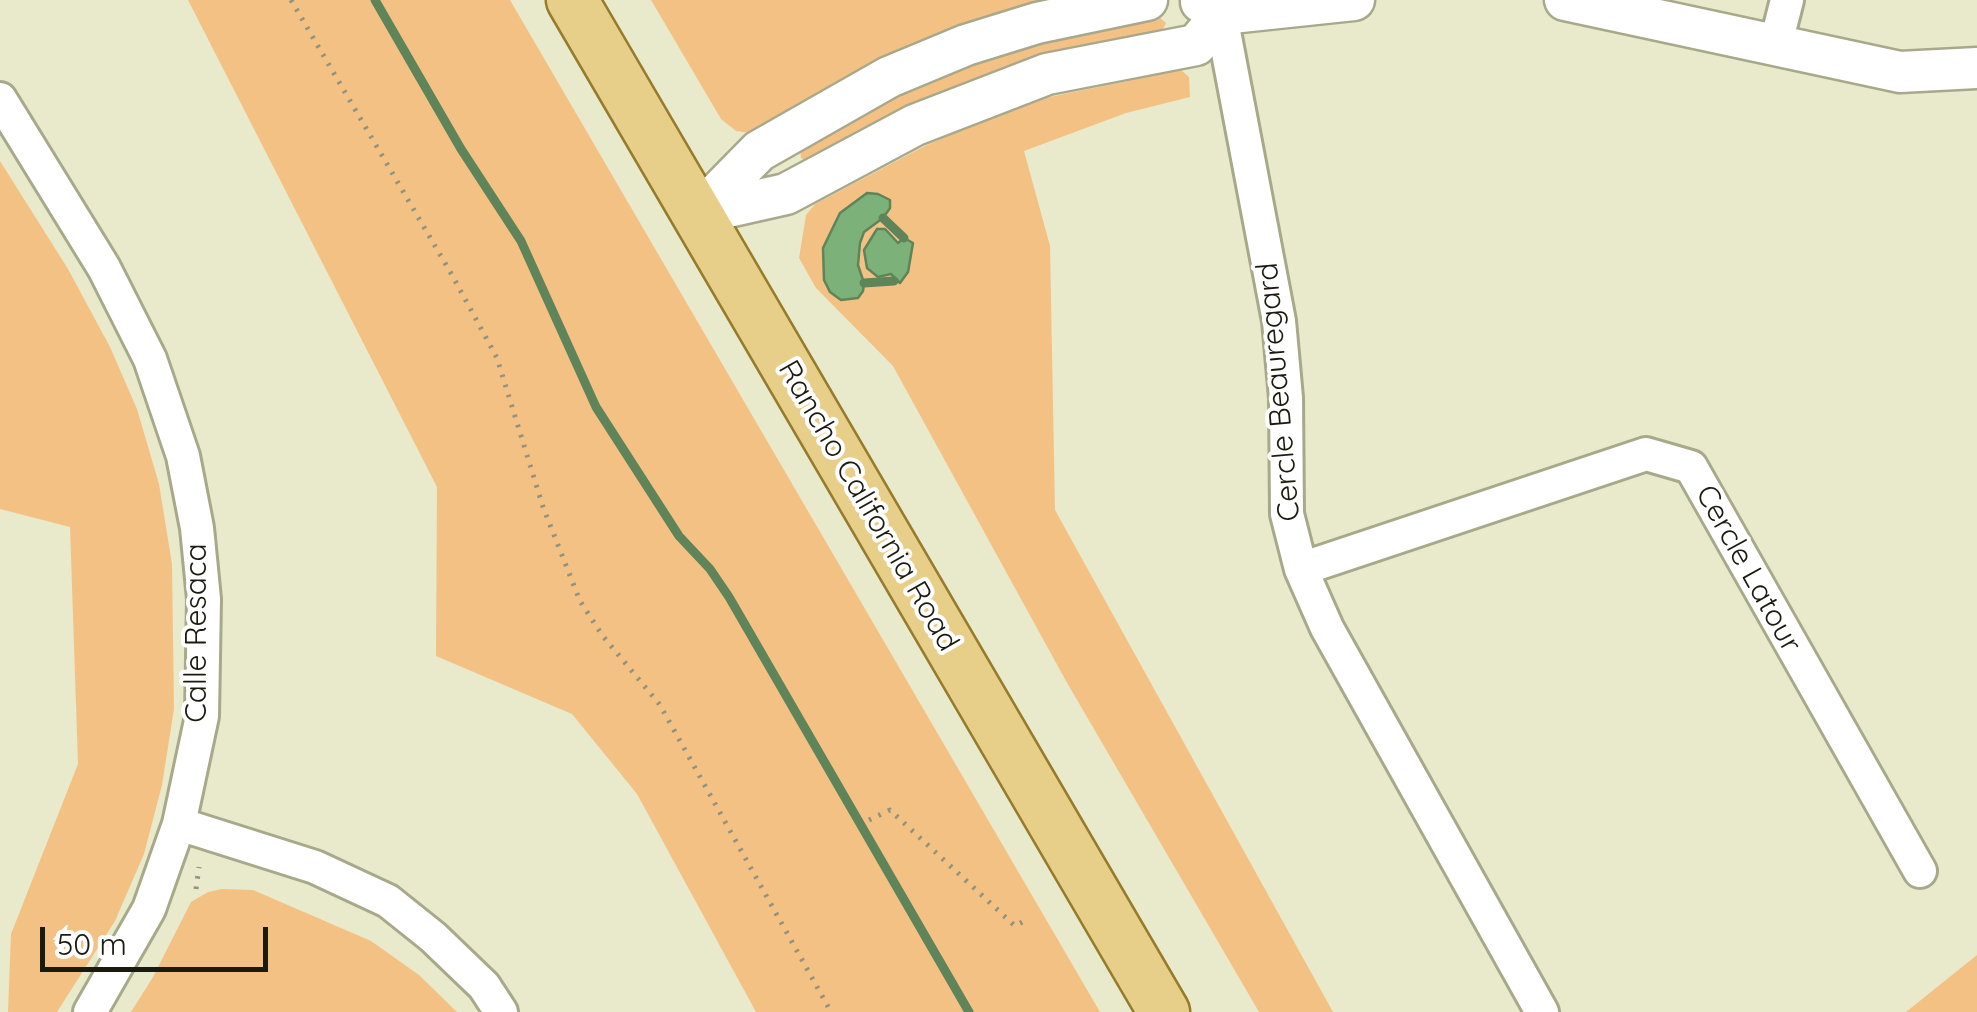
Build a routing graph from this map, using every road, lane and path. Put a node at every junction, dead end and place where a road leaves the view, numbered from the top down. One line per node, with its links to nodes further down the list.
1 (291, 0): 19 (path)
2 (572, 0): 11 (main road, Rancho California Road)
3 (1148, 0): 11 (street)
4 (1354, 0): 7 (street)
5 (1565, 0): 8 (street)
6 (1787, 0): 8 (street)
7 (1213, 5): 11 (street); 12 (street, Cercle Beauregard)
8 (1775, 47): 9 (street)
9 (1977, 68)
10 (0, 99): 14 (street, Calle Resaca)
11 (697, 214): 20 (main road, Rancho California Road)
12 (1301, 569): 15 (street, Cercle Latour); 21 (street, Cercle Beauregard)
13 (868, 820): 16 (path)
14 (179, 824): 17 (street, Calle Resaca); 18 (street)
15 (1920, 871)
16 (1028, 919)
17 (90, 1012)
18 (501, 1012)
19 (831, 1012)
20 (1164, 1012)
21 (1542, 1012)

